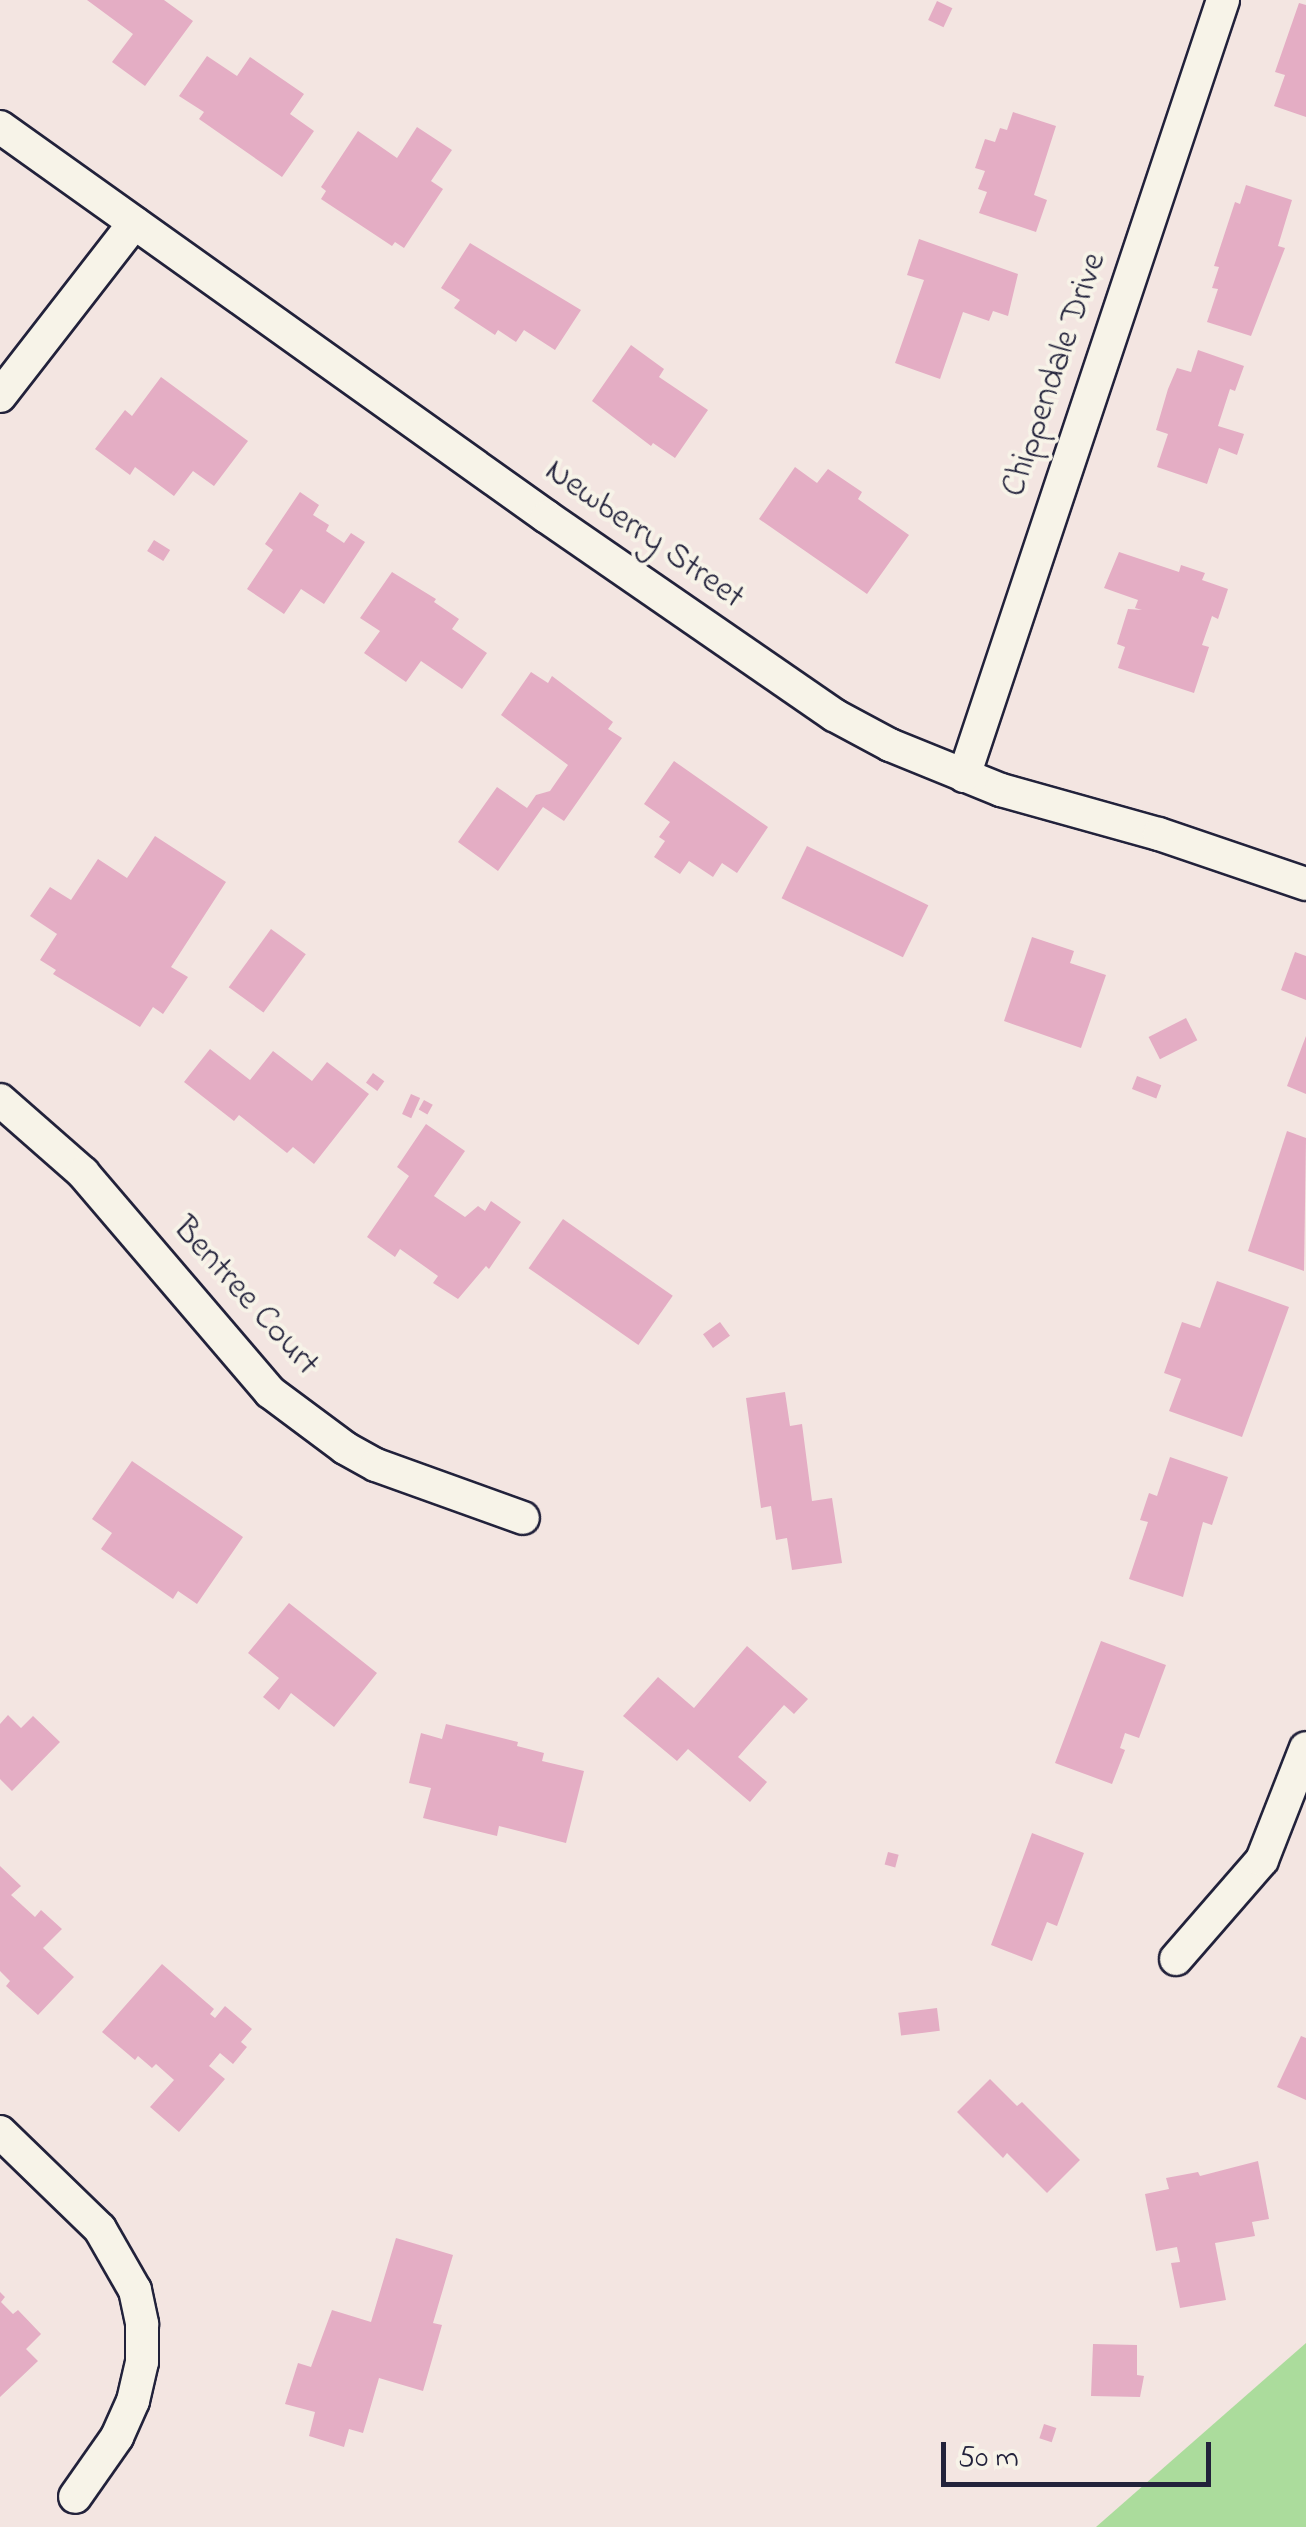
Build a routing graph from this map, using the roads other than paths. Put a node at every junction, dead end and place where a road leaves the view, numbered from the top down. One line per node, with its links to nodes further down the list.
1 (1223, 0): 5 (street, Chippendale Drive)
2 (0, 127): 3 (street, Newberry Street)
3 (134, 223): 4 (street); 5 (street, Newberry Street)
4 (0, 396)
5 (964, 776): 6 (street, Newberry Street)
6 (1306, 884)
7 (0, 1100): 8 (street, Bentree Court)
8 (522, 1518)
9 (1306, 1748): 10 (street)
10 (1176, 1959)
11 (0, 2132): 12 (street)
12 (75, 2497)

